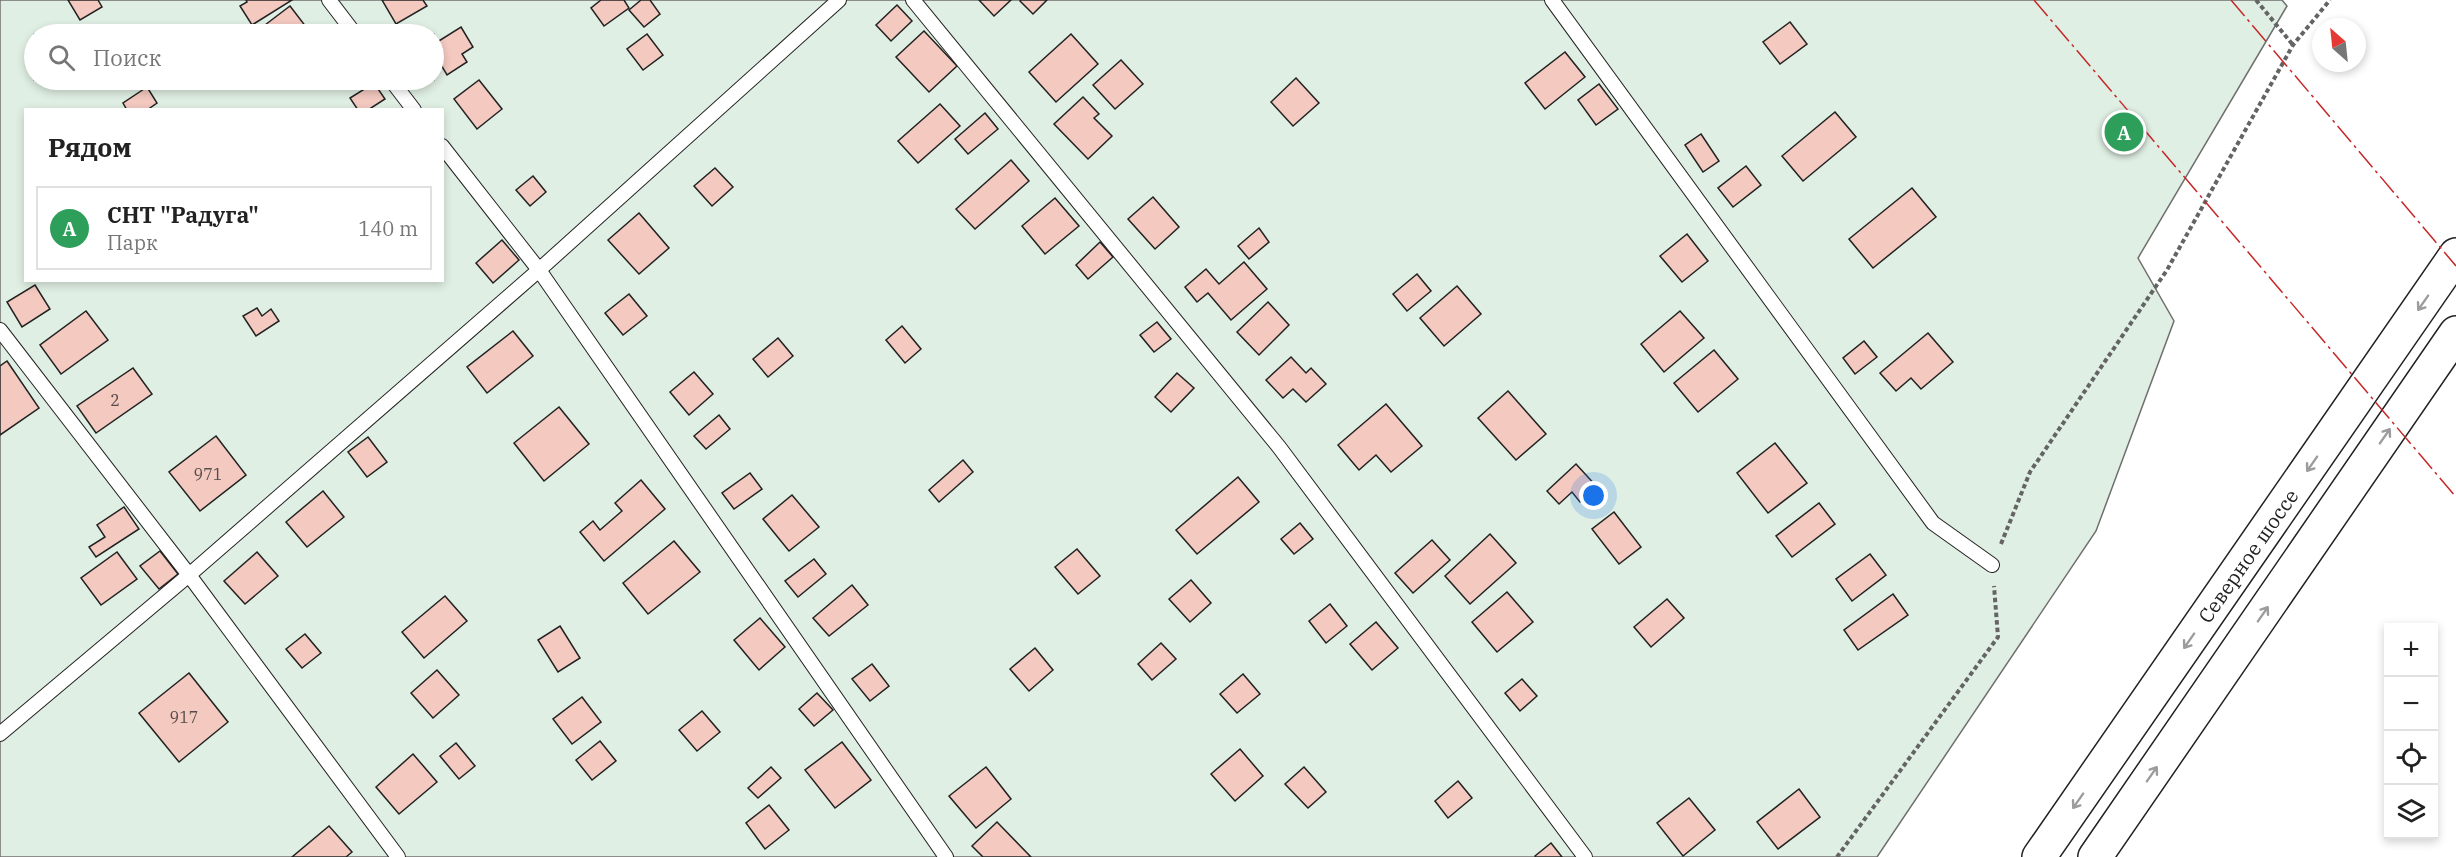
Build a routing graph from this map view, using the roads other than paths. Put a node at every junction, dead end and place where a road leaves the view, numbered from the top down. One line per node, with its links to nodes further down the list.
1 (328, 0): 5 (lane)
2 (839, 0): 10 (lane)
3 (913, 0): 18 (lane)
4 (1552, 0): 13 (lane)
5 (348, 24)
6 (399, 90): 7 (lane)
7 (412, 108)
8 (444, 149): 10 (lane)
9 (2456, 255): 19 (main road, Северное шоссе, one-way to 19)
10 (539, 270): 14 (lane); 17 (lane)
11 (0, 330): 14 (lane)
12 (2456, 333): 20 (main road, one-way to 12)
13 (1992, 565)
14 (189, 575): 15 (lane); 16 (lane)
15 (0, 734)
16 (398, 857)
17 (946, 857)
18 (1585, 857)
19 (2039, 857)
20 (2096, 857)

